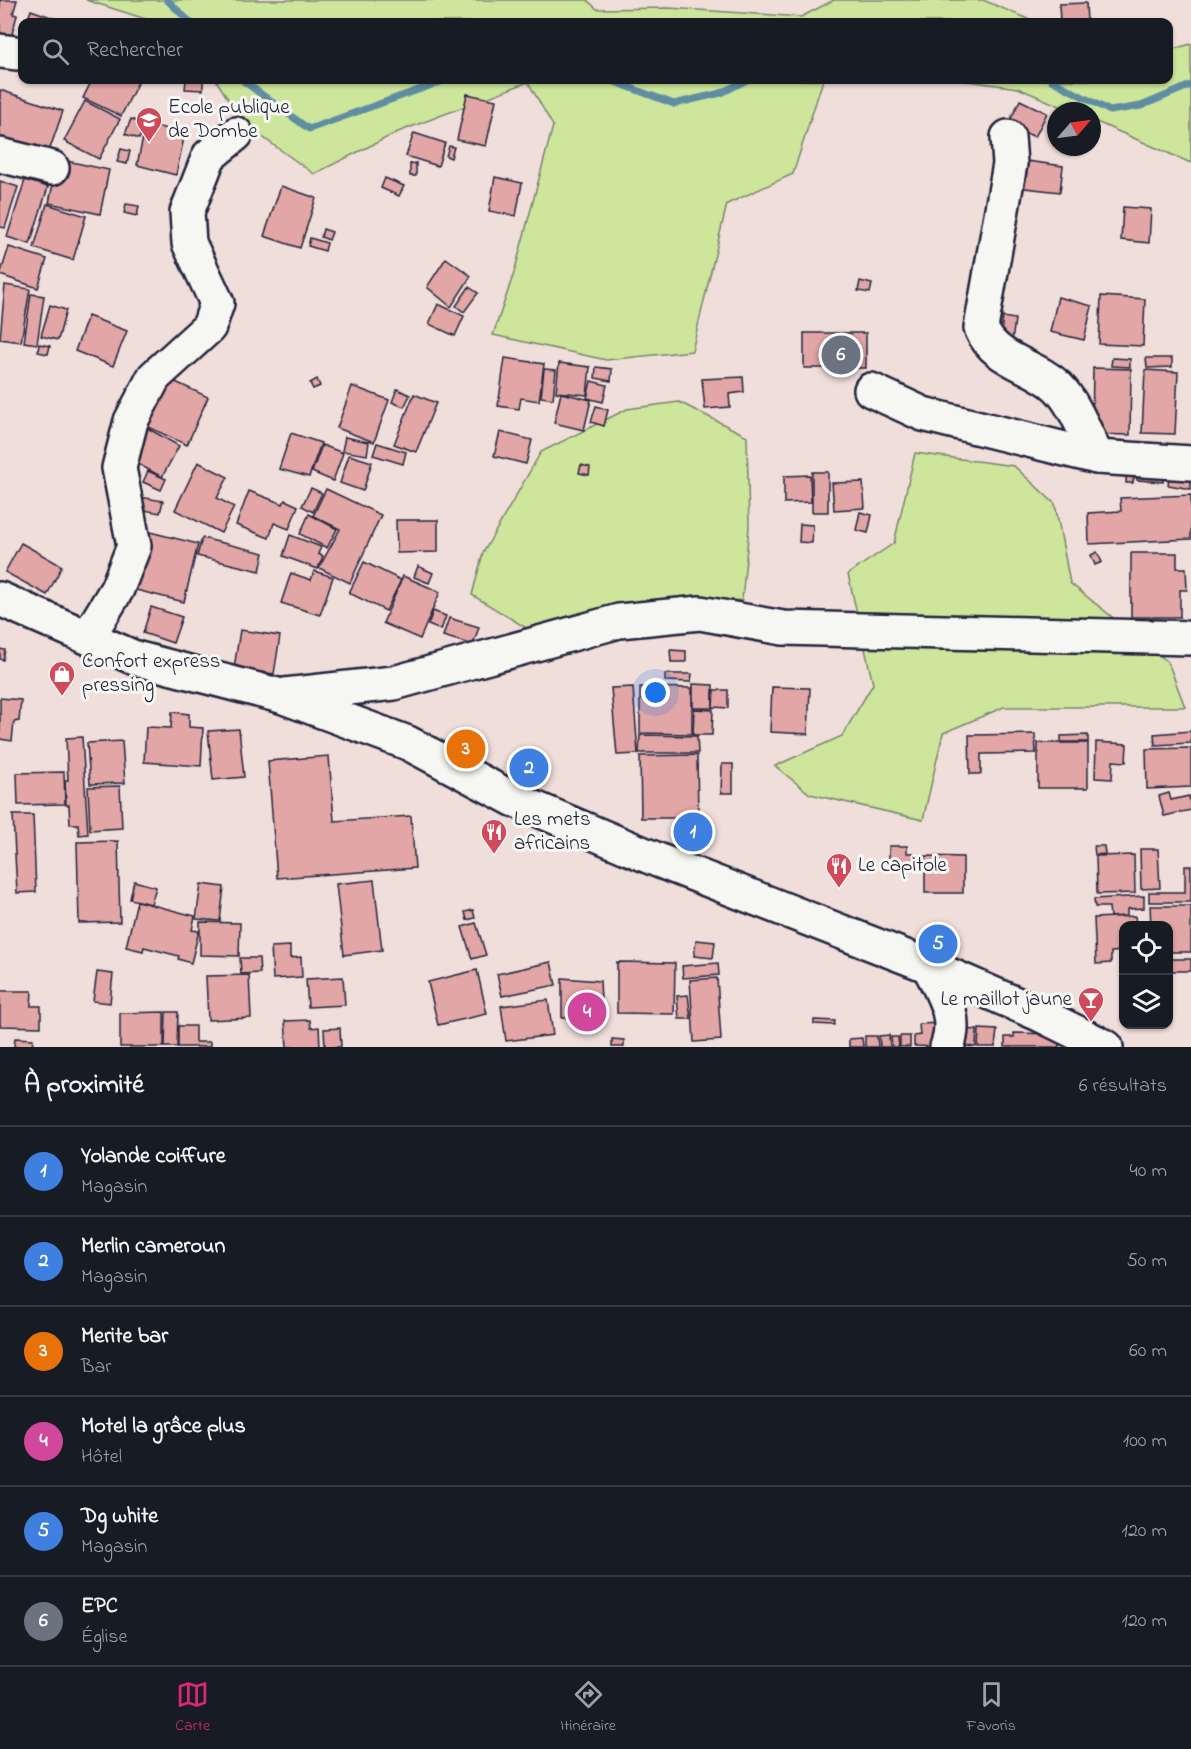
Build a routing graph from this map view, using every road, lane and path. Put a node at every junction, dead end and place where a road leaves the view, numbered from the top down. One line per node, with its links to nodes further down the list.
1 (236, 134): 9 (street)
2 (1008, 137): 6 (street)
3 (0, 155): 4 (street)
4 (52, 168)
5 (871, 390): 6 (street)
6 (1097, 457): 7 (street)
7 (1191, 463)
8 (0, 599): 9 (street)
9 (88, 637): 11 (street)
10 (1191, 638): 11 (street)
11 (281, 696): 12 (street)
12 (929, 966): 13 (street); 14 (street)
13 (947, 1047)
14 (1106, 1047)

